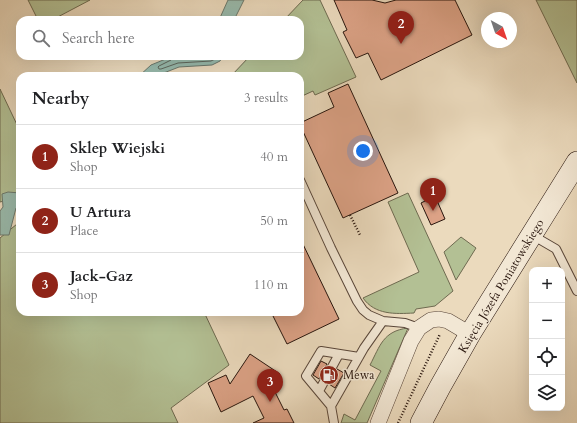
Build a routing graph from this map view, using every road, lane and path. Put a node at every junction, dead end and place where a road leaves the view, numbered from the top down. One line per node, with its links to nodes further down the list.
1 (577, 162): 5 (main road, Księcia Józefa Poniatowskiego)
2 (304, 189): 7 (lane)
3 (350, 215): 4 (path)
4 (360, 235)
5 (532, 235): 6 (lane); 10 (main road, Księcia Józefa Poniatowskiego)
6 (577, 292)
7 (383, 321): 8 (lane); 12 (lane)
8 (419, 328): 10 (street); 17 (street)
9 (442, 328): 18 (path)
10 (470, 334): 15 (main road, Księcia Józefa Poniatowskiego)
11 (339, 354): 12 (lane); 13 (lane); 13 (lane)
12 (359, 357): 14 (lane)
13 (319, 390): 14 (lane)
14 (331, 406): 16 (lane)
15 (424, 417)
16 (334, 423)
17 (378, 423)
18 (398, 423)

